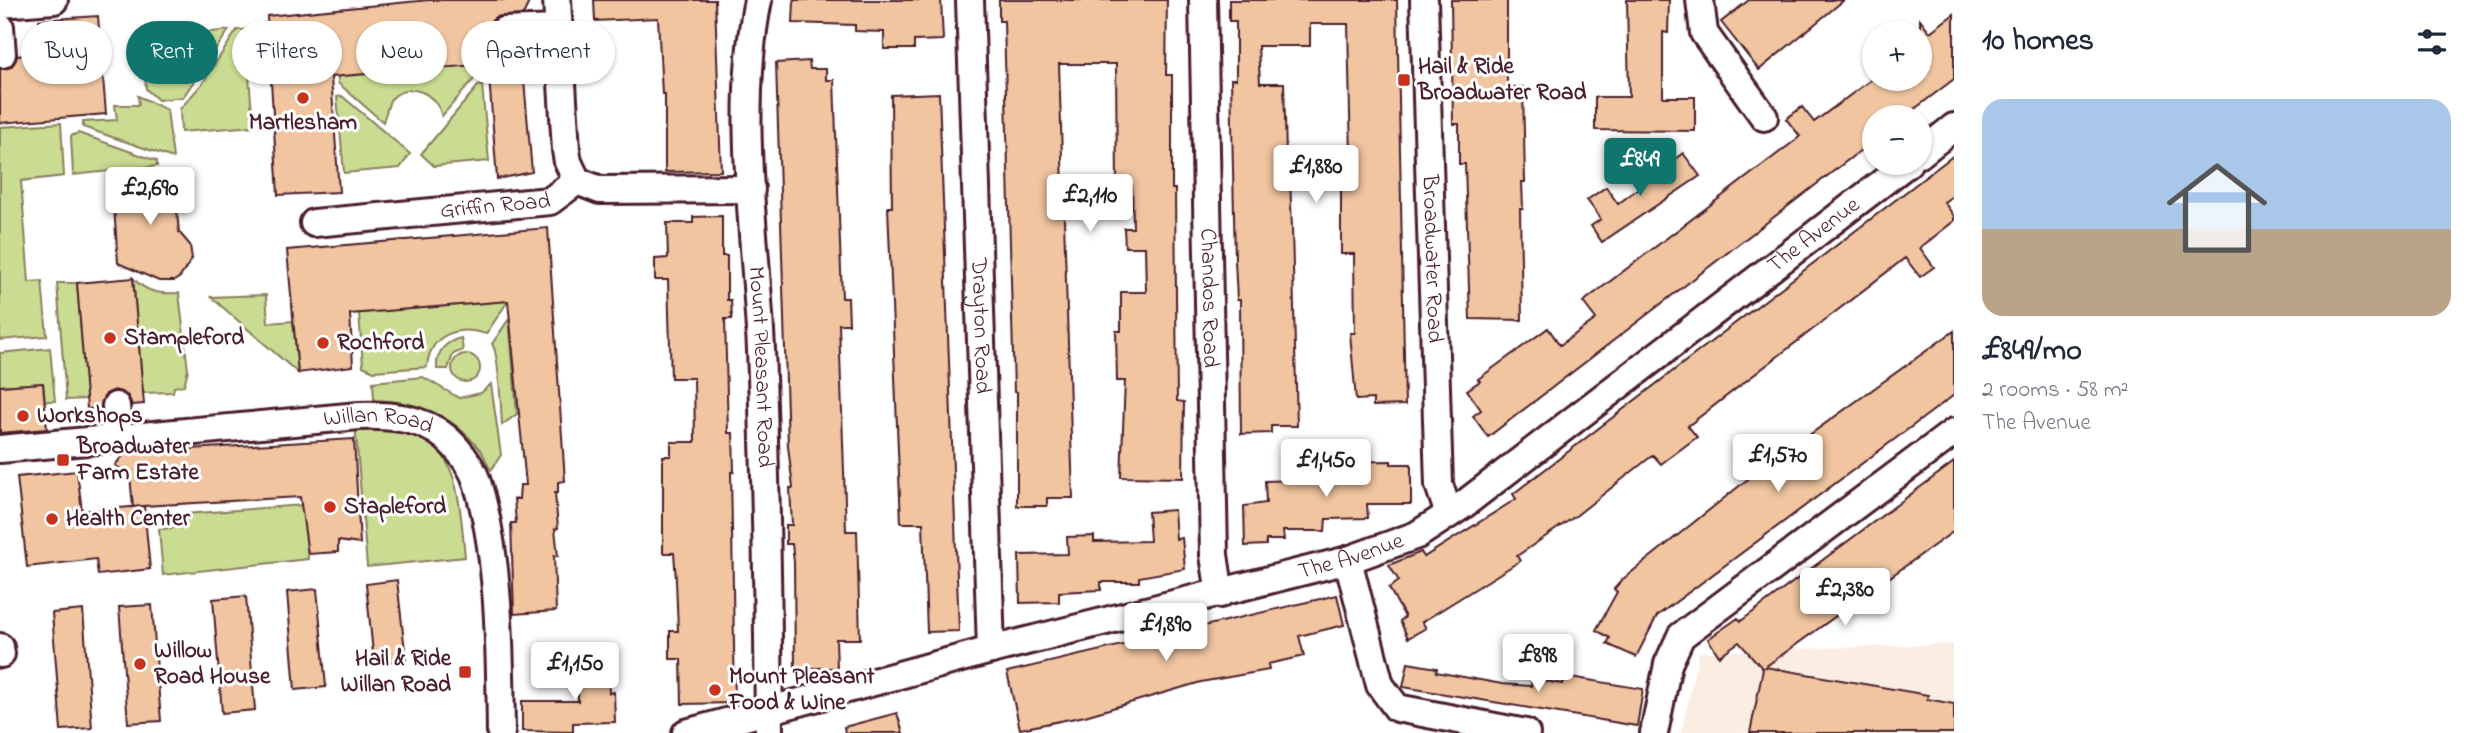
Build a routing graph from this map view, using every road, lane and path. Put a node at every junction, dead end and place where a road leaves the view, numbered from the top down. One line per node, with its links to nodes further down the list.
1 (54, 0): 8 (street)
2 (557, 0): 9 (street)
3 (970, 0): 28 (street, Drayton Road)
4 (1203, 0): 26 (street, Chandos Road)
5 (1424, 0): 24 (street, Broadwater Road)
6 (1700, 0): 13 (street)
7 (757, 1): 18 (street, Mount Pleasant Road)
8 (0, 4)
9 (558, 21)
10 (0, 27): 11 (street)
11 (2, 54)
12 (562, 84): 17 (street)
13 (1764, 117)
14 (1954, 127): 15 (street)
15 (1932, 144)
16 (1892, 175): 24 (street, The Avenue)
17 (577, 181): 18 (street, Griffin Road); 19 (street, Griffin Road)
18 (751, 189): 30 (street, Mount Pleasant Road)
19 (314, 223)
20 (116, 406): 22 (street)
21 (1954, 432): 34 (street)
22 (119, 437): 23 (street, Willan Road); 31 (street, Willan Road)
23 (0, 449)
24 (1449, 514): 25 (street, The Avenue)
25 (1336, 563): 26 (street, The Avenue); 33 (street)
26 (1220, 594): 28 (street, The Avenue)
27 (0, 647): 29 (street)
28 (991, 650): 30 (street, The Avenue)
29 (1, 654)
30 (769, 722): 32 (street, The Avenue)
31 (500, 733)
32 (686, 733)
33 (1525, 733)
34 (1654, 733)

